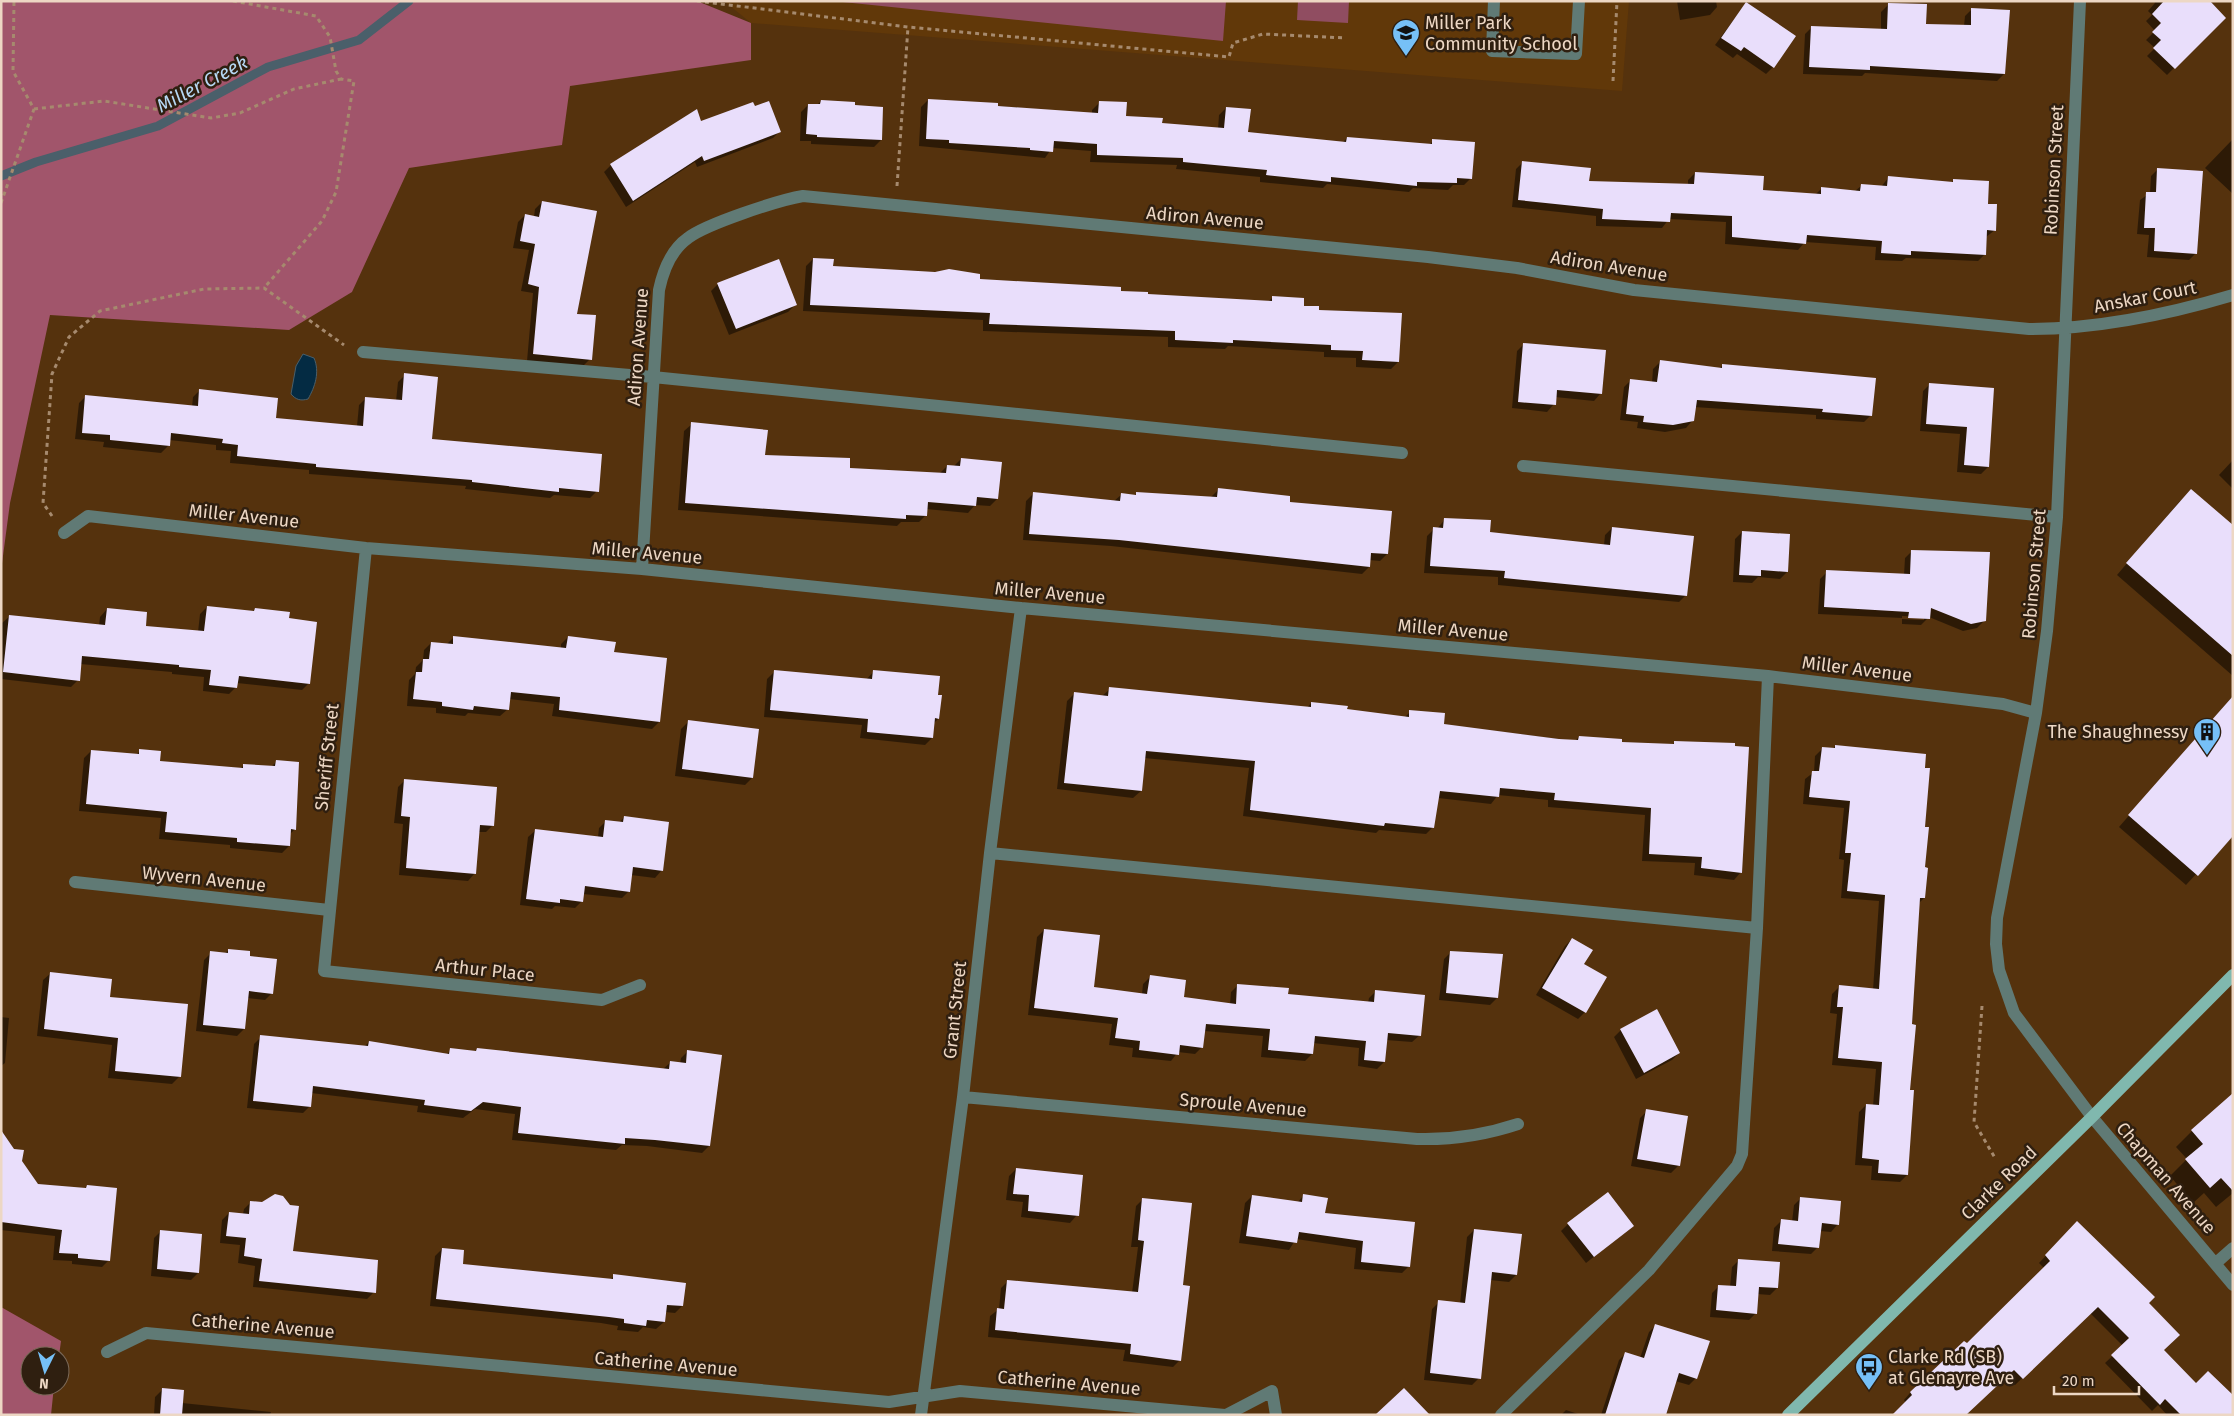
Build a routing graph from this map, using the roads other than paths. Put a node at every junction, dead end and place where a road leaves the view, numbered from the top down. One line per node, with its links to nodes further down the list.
1 (1494, 1): 2 (street)
2 (1579, 1)
3 (2080, 1): 5 (street, Robinson Street)
4 (2233, 295): 5 (street, Anskar Court)
5 (2064, 329): 7 (street, Adiron Avenue); 10 (street, Robinson Street)
6 (362, 352): 7 (street)
7 (653, 377): 8 (street); 13 (street, Adiron Avenue)
8 (1402, 453)
9 (1523, 466): 10 (street)
10 (2057, 517): 16 (street, Robinson Street)
11 (64, 533): 12 (street, Miller Avenue)
12 (366, 548): 13 (street, Miller Avenue); 19 (street, Sheriff Street)
13 (642, 569): 14 (street, Miller Avenue)
14 (1021, 608): 15 (street, Miller Avenue); 17 (street, Grant Street)
15 (1768, 676): 16 (street, Miller Avenue); 20 (street)
16 (2036, 713): 25 (street, Robinson Street)
17 (990, 853): 20 (street); 24 (street, Grant Street)
18 (75, 882): 19 (street, Wyvern Avenue)
19 (329, 910): 21 (street, Sheriff Street)
20 (1757, 928): 35 (street)
21 (324, 971): 23 (street, Arthur Place)
22 (2233, 974): 25 (main road, Clarke Road)
23 (640, 985)
24 (963, 1097): 26 (street, Sproule Avenue); 31 (street, Grant Street)
25 (2092, 1117): 28 (street, Chapman Avenue); 36 (main road, Clarke Road)
26 (1518, 1124)
27 (2233, 1248): 28 (street)
28 (2216, 1263): 29 (street, Chapman Avenue)
29 (2233, 1285)
30 (107, 1352): 31 (street, Catherine Avenue)
31 (924, 1397): 32 (street, Grant Street); 33 (street, Catherine Avenue)
32 (921, 1415)
33 (1225, 1415): 34 (street, Catherine Avenue)
34 (1276, 1415)
35 (1501, 1415)
36 (1788, 1415)

